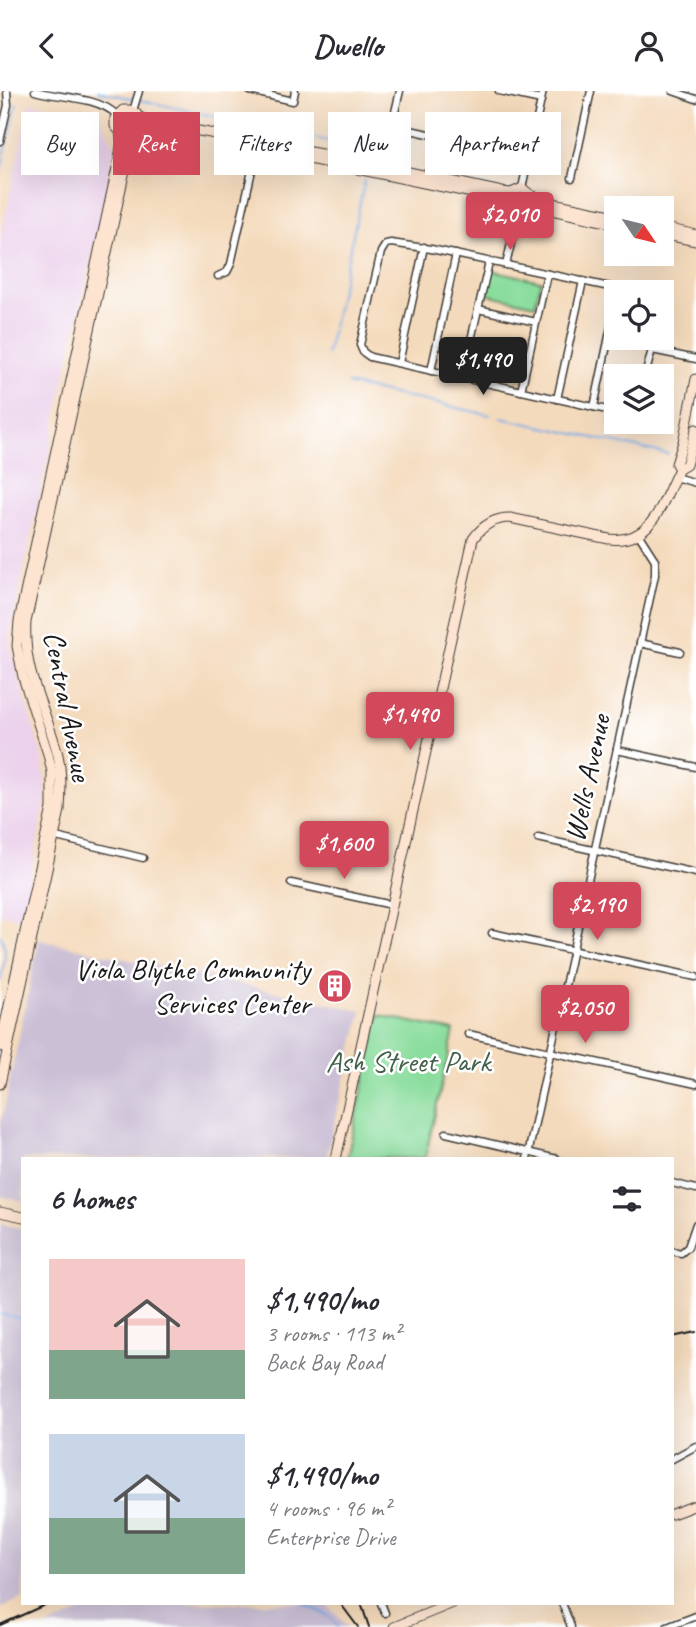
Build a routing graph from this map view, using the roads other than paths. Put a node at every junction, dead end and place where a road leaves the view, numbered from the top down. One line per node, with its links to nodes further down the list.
1 (7, 91): 18 (street)
2 (34, 91): 14 (street)
3 (139, 91): 13 (street)
4 (250, 91): 5 (street)
5 (296, 91)
6 (400, 91): 16 (street)
7 (499, 91): 12 (street)
8 (543, 91): 12 (street)
9 (591, 91): 26 (street)
10 (673, 91): 11 (street)
11 (696, 99)
12 (541, 100): 17 (street)
13 (136, 111): 15 (street); 19 (street)
14 (114, 112)
15 (122, 112)
16 (395, 112)
17 (538, 112)
18 (0, 141)
19 (328, 156)
20 (314, 159): 30 (street)
21 (411, 172): 28 (street)
22 (115, 175): 71 (street, Central Avenue)
23 (124, 175): 71 (street, Central Avenue)
24 (251, 175): 44 (street)
25 (525, 175): 27 (street)
26 (572, 179)
27 (522, 188): 28 (street); 29 (street)
28 (511, 193): 30 (street)
29 (531, 195): 31 (street); 33 (street)
30 (508, 203): 32 (street)
31 (530, 208): 32 (street); 34 (street)
32 (518, 213): 42 (street)
33 (604, 214)
34 (604, 221)
35 (674, 230): 36 (street)
36 (696, 233)
37 (674, 236): 38 (street)
38 (696, 241)
39 (424, 247): 40 (street); 54 (street); 54 (street)
40 (456, 254): 41 (street); 56 (street)
41 (489, 262): 42 (street); 47 (street)
42 (506, 265): 43 (street)
43 (547, 274): 45 (street); 48 (street)
44 (218, 276)
45 (583, 281): 46 (street); 60 (street)
46 (604, 287)
47 (478, 309): 48 (street); 49 (street)
48 (536, 322): 52 (street)
49 (471, 341): 52 (street); 57 (street)
50 (606, 350): 61 (street)
51 (652, 350): 53 (street); 55 (street)
52 (529, 354): 59 (street)
53 (696, 359)
54 (399, 363): 56 (street)
55 (649, 364)
56 (431, 371): 57 (street)
57 (462, 379): 59 (street)
58 (696, 379): 64 (street)
59 (521, 391): 60 (street)
60 (557, 399): 61 (street)
61 (594, 407): 62 (street)
62 (604, 409)
63 (696, 429): 64 (street)
64 (677, 473): 65 (street); 66 (street)
65 (696, 483)
66 (639, 535): 67 (street, Wells Avenue); 77 (street)
67 (640, 643): 68 (street); 69 (street, Wells Avenue)
68 (680, 652)
69 (617, 750): 70 (street); 73 (street, Wells Avenue)
70 (696, 767)
71 (51, 836): 74 (street); 82 (street, Central Avenue); 84 (street, Central Avenue)
72 (538, 838): 73 (street)
73 (595, 850): 75 (street); 79 (street, Wells Avenue)
74 (143, 858)
75 (696, 873)
76 (290, 884): 77 (street)
77 (392, 905): 88 (street)
78 (492, 933): 79 (street)
79 (573, 951): 80 (street); 83 (street, Wells Avenue)
80 (696, 977)
81 (468, 1034): 83 (street)
82 (0, 1047)
83 (551, 1052): 85 (street); 87 (street, Wells Avenue)
84 (0, 1083)
85 (696, 1084)
86 (446, 1133): 87 (street)
87 (528, 1155)
88 (337, 1157)
89 (674, 1184): 90 (street)
90 (696, 1189)
91 (0, 1212): 92 (street)
92 (21, 1216)
93 (696, 1224): 94 (street)
94 (674, 1251)
95 (696, 1446): 96 (street)
96 (676, 1452)
97 (696, 1505): 98 (street)
98 (674, 1513)
99 (382, 1605): 102 (street)
100 (448, 1605): 104 (street)
101 (563, 1605): 105 (street)
102 (385, 1613)
103 (696, 1616): 106 (street)
104 (394, 1627)
105 (572, 1627)
106 (667, 1627)

